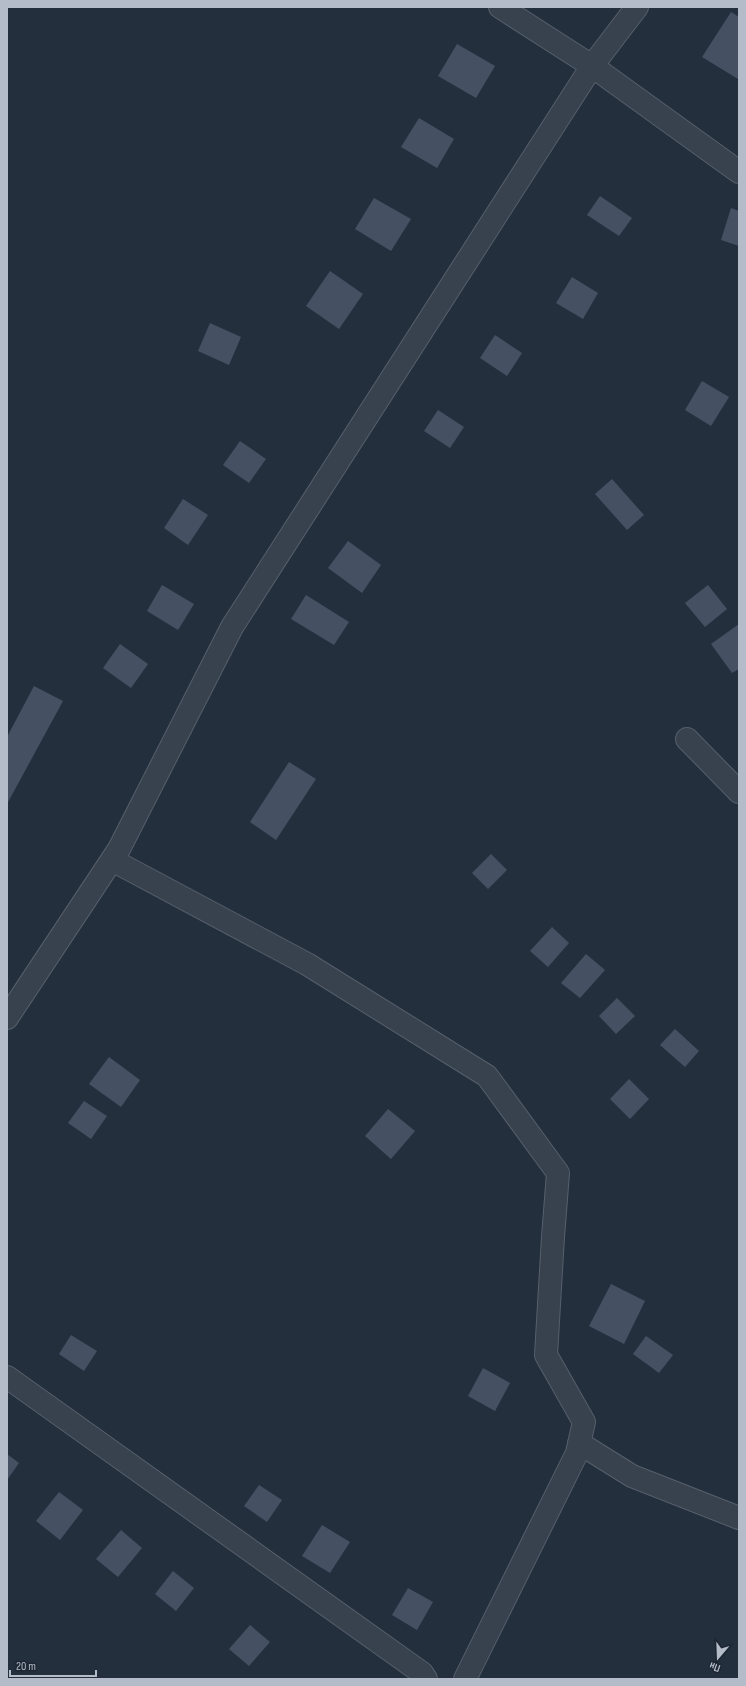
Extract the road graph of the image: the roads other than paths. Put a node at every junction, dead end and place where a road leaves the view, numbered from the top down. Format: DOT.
graph roads {
  1 [pos="500,7"];
  2 [pos="637,7"];
  3 [pos="592,66"];
  4 [pos="739,172"];
  5 [pos="687,739"];
  6 [pos="739,792"];
  7 [pos="112,860"];
  8 [pos="7,1018"];
  9 [pos="7,1377"];
  10 [pos="579,1443"];
  11 [pos="739,1518"];
  12 [pos="426,1679"];
  13 [pos="465,1679"];
  1 -- 3 [label="street"];
  2 -- 3 [label="street"];
  3 -- 4 [label="street"];
  3 -- 7 [label="street"];
  5 -- 6 [label="street"];
  7 -- 8 [label="street"];
  7 -- 10 [label="street"];
  9 -- 12 [label="street"];
  10 -- 11 [label="street"];
  10 -- 13 [label="street"];
}
